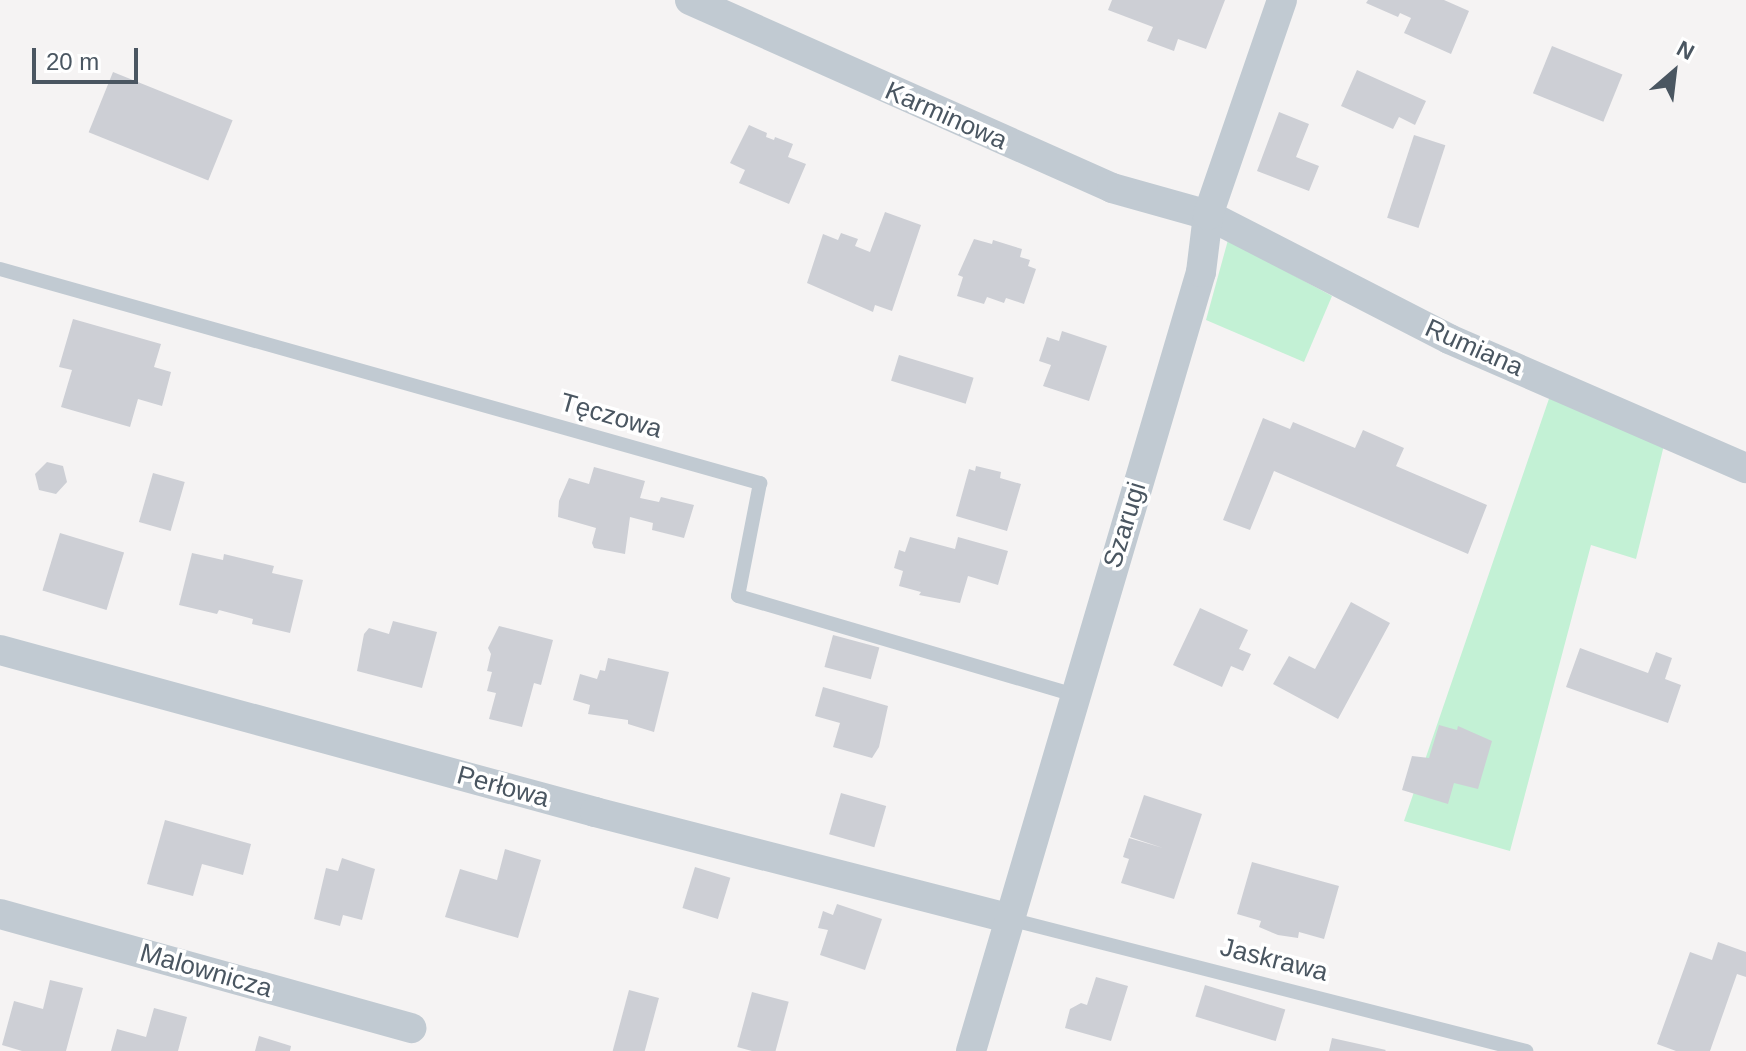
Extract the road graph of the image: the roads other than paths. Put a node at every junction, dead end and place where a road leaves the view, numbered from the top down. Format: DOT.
graph roads {
  1 [pos="690,0"];
  2 [pos="1282,0"];
  3 [pos="1208,215"];
  4 [pos="0,269"];
  5 [pos="1746,468"];
  6 [pos="0,650"];
  7 [pos="1074,695"];
  8 [pos="0,914"];
  9 [pos="1009,918"];
  10 [pos="411,1028"];
  11 [pos="971,1051"];
  12 [pos="1526,1051"];
  1 -- 3 [label="street, Karminowa"];
  2 -- 3 [label="street, Szarugi"];
  3 -- 5 [label="street, Rumiana"];
  3 -- 7 [label="street, Szarugi"];
  4 -- 7 [label="lane, Tęczowa"];
  6 -- 9 [label="street, Perłowa"];
  7 -- 9 [label="street, Szarugi"];
  8 -- 10 [label="street, Malownicza"];
  9 -- 11 [label="street, Szarugi"];
  9 -- 12 [label="lane, Jaskrawa"];
}
